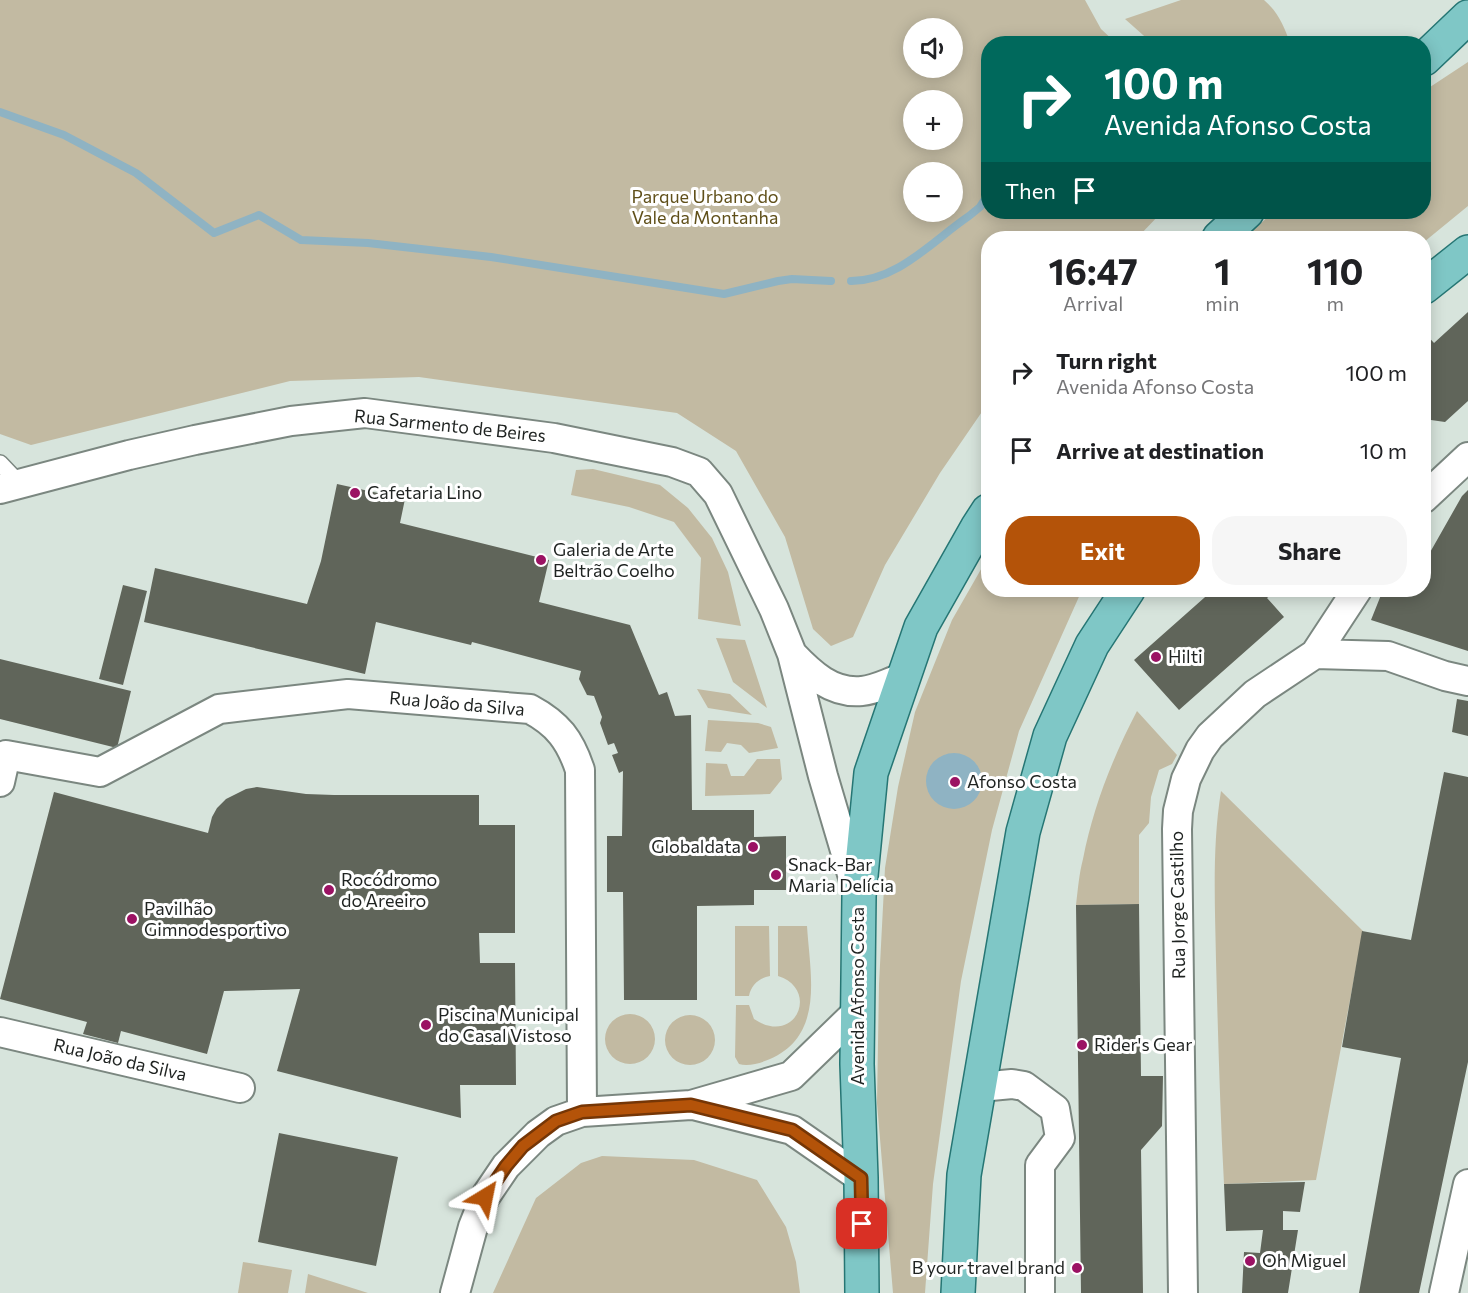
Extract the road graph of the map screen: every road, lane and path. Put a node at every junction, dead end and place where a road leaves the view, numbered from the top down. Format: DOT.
graph roads {
  1 [pos="1468,17"];
  2 [pos="1468,40"];
  3 [pos="1431,54"];
  4 [pos="1431,58"];
  5 [pos="1240,219"];
  6 [pos="1227,231"];
  7 [pos="1468,252"];
  8 [pos="1431,281"];
  9 [pos="1468,457"];
  10 [pos="0,463"];
  11 [pos="10,487"];
  12 [pos="1431,491"];
  13 [pos="981,522"];
  14 [pos="1123,597"];
  15 [pos="1352,597"];
  16 [pos="1335,622"];
  17 [pos="792,654"];
  18 [pos="1315,654"];
  19 [pos="1388,656"];
  20 [pos="903,678"];
  21 [pos="1468,681"];
  22 [pos="0,782"];
  23 [pos="859,896"];
  24 [pos="857,1012"];
  25 [pos="0,1032"];
  26 [pos="980,1087"];
  27 [pos="240,1088"];
  28 [pos="691,1105"];
  29 [pos="582,1112"];
  30 [pos="861,1178"];
  31 [pos="1467,1191"];
  32 [pos="455,1293"];
  33 [pos="862,1293"];
  34 [pos="958,1293"];
  35 [pos="1040,1293"];
  36 [pos="1183,1293"];
  37 [pos="1444,1293"];
  1 -- 3 [label="main road"];
  2 -- 4 [label="main road"];
  5 -- 6 [label="main road"];
  7 -- 8 [label="main road"];
  9 -- 12 [label="street"];
  10 -- 11 [label="lane"];
  11 -- 17 [label="street, Rua Sarmento de Beires"];
  13 -- 20 [label="main road, Avenida Afonso Costa"];
  14 -- 26 [label="main road"];
  15 -- 16 [label="street, Rua Jorge Castilho"];
  16 -- 18 [label="street, Rua Jorge Castilho"];
  16 -- 19 [label="street"];
  17 -- 20 [label="street, Rua Sarmento de Beires"];
  17 -- 23 [label="street, Rua Sarmento de Beires"];
  18 -- 19 [label="street"];
  18 -- 36 [label="street, Rua Jorge Castilho"];
  19 -- 21 [label="street"];
  20 -- 23 [label="main road, Avenida Afonso Costa"];
  22 -- 29 [label="street, Rua João da Silva"];
  23 -- 24 [label="main road, Avenida Afonso Costa"];
  24 -- 28 [label="street"];
  24 -- 30 [label="main road, Avenida Afonso Costa"];
  25 -- 27 [label="street, Rua João da Silva"];
  26 -- 34 [label="main road"];
  26 -- 35 [label="street"];
  28 -- 29 [label="street"];
  28 -- 30 [label="street"];
  29 -- 32 [label="street"];
  30 -- 33 [label="main road, Avenida Afonso Costa"];
  31 -- 37 [label="street"];
}
